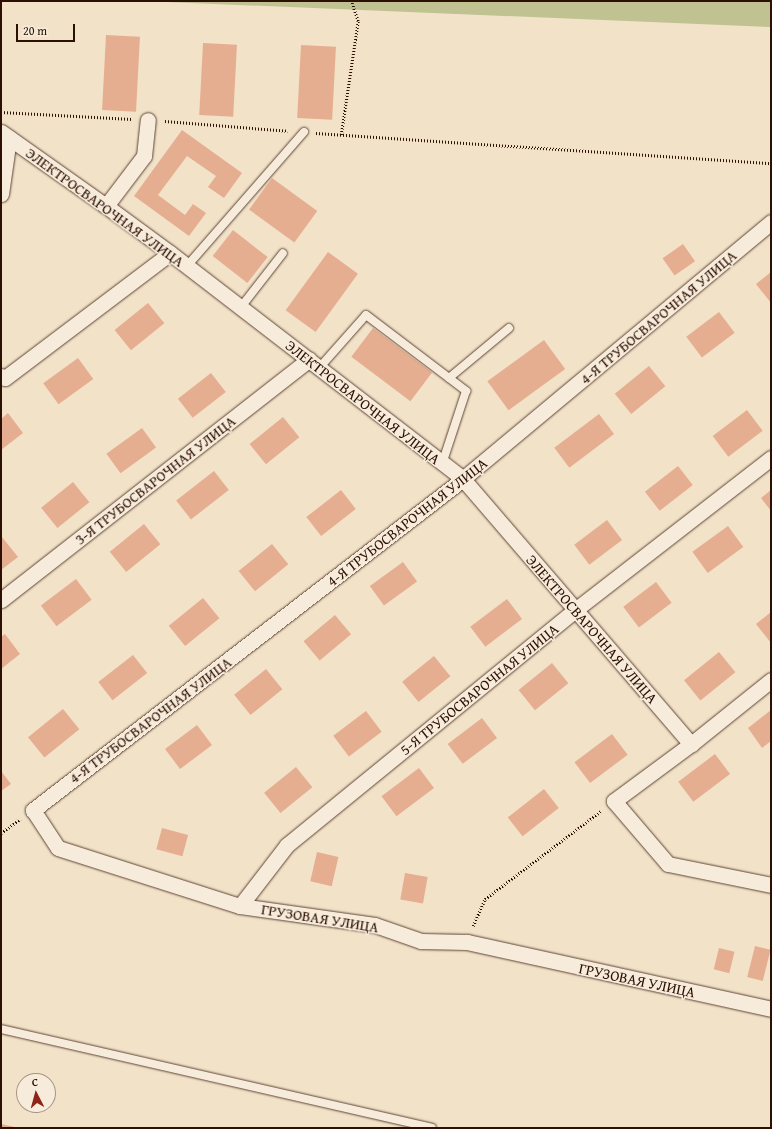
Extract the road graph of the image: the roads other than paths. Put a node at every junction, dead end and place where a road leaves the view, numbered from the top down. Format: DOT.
graph roads {
  1 [pos="148,120"];
  2 [pos="304,132"];
  3 [pos="5,135"];
  4 [pos="1,194"];
  5 [pos="106,206"];
  6 [pos="771,222"];
  7 [pos="170,253"];
  8 [pos="283,253"];
  9 [pos="187,266"];
  10 [pos="241,307"];
  11 [pos="510,328"];
  12 [pos="314,363"];
  13 [pos="1,376"];
  14 [pos="449,378"];
  15 [pos="771,458"];
  16 [pos="442,464"];
  17 [pos="463,480"];
  18 [pos="1,600"];
  19 [pos="575,610"];
  20 [pos="771,680"];
  21 [pos="691,744"];
  22 [pos="33,810"];
  23 [pos="771,885"];
  24 [pos="240,906"];
  25 [pos="771,1009"];
  26 [pos="1,1029"];
  27 [pos="432,1128"];
  1 -- 5 [label="street"];
  2 -- 9 [label="lane"];
  3 -- 4 [label="street"];
  3 -- 5 [label="street, ЭЛЕКТРОСВАРОЧНАЯ УЛИЦА"];
  5 -- 7 [label="street, ЭЛЕКТРОСВАРОЧНАЯ УЛИЦА"];
  6 -- 17 [label="street, 4-Я ТРУБОСВАРОЧНАЯ УЛИЦА"];
  7 -- 9 [label="street, ЭЛЕКТРОСВАРОЧНАЯ УЛИЦА"];
  7 -- 13 [label="street"];
  8 -- 10 [label="lane"];
  9 -- 10 [label="street, ЭЛЕКТРОСВАРОЧНАЯ УЛИЦА"];
  10 -- 12 [label="street, ЭЛЕКТРОСВАРОЧНАЯ УЛИЦА"];
  11 -- 14 [label="lane"];
  12 -- 14 [label="lane"];
  12 -- 16 [label="street, ЭЛЕКТРОСВАРОЧНАЯ УЛИЦА"];
  12 -- 18 [label="street, 3-Я ТРУБОСВАРОЧНАЯ УЛИЦА"];
  14 -- 16 [label="lane"];
  15 -- 19 [label="street, 5-Я ТРУБОСВАРОЧНАЯ УЛИЦА"];
  16 -- 17 [label="street, ЭЛЕКТРОСВАРОЧНАЯ УЛИЦА"];
  17 -- 19 [label="street, ЭЛЕКТРОСВАРОЧНАЯ УЛИЦА"];
  17 -- 22 [label="street, 4-Я ТРУБОСВАРОЧНАЯ УЛИЦА"];
  19 -- 21 [label="street, ЭЛЕКТРОСВАРОЧНАЯ УЛИЦА"];
  19 -- 24 [label="street, 5-Я ТРУБОСВАРОЧНАЯ УЛИЦА"];
  20 -- 21 [label="street"];
  21 -- 23 [label="street"];
  22 -- 24 [label="street, ГРУЗОВАЯ УЛИЦА"];
  24 -- 25 [label="street, ГРУЗОВАЯ УЛИЦА"];
  26 -- 27 [label="lane"];
}
